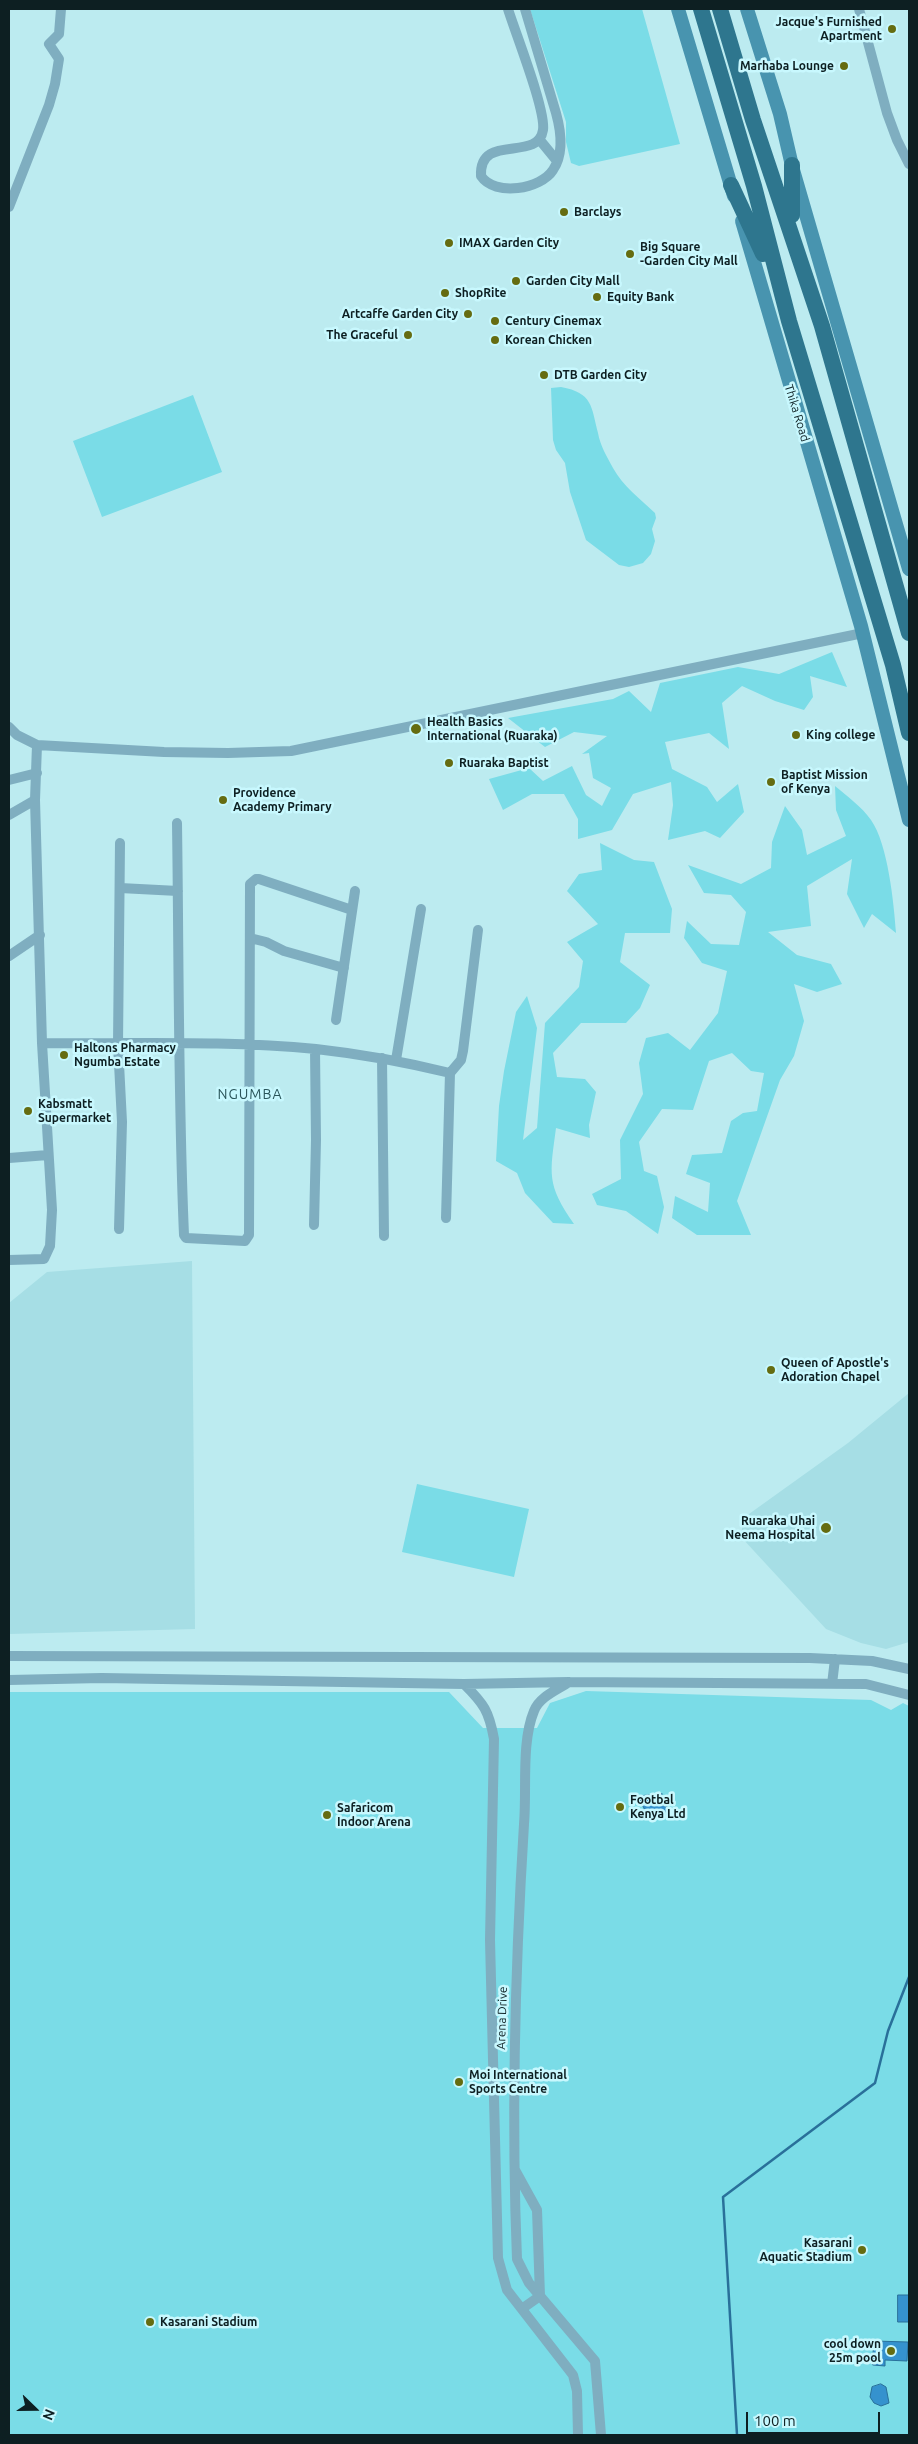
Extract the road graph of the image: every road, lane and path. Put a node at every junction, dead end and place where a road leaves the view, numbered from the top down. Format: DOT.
graph roads {
  1 [pos="61,9"];
  2 [pos="508,9"];
  3 [pos="525,9"];
  4 [pos="678,9"];
  5 [pos="701,9"];
  6 [pos="720,9"];
  7 [pos="747,9"];
  8 [pos="859,9"];
  9 [pos="535,39"];
  10 [pos="520,45"];
  11 [pos="539,139"];
  12 [pos="557,161"];
  13 [pos="909,164"];
  14 [pos="792,165"];
  15 [pos="731,185"];
  16 [pos="9,207"];
  17 [pos="794,243"];
  18 [pos="789,321"];
  19 [pos="909,568"];
  20 [pos="863,632"];
  21 [pos="909,633"];
  22 [pos="9,727"];
  23 [pos="909,733"];
  24 [pos="37,745"];
  25 [pos="36,773"];
  26 [pos="9,780"];
  27 [pos="35,800"];
  28 [pos="9,815"];
  29 [pos="909,820"];
  30 [pos="177,823"];
  31 [pos="120,843"];
  32 [pos="120,888"];
  33 [pos="178,891"];
  34 [pos="355,891"];
  35 [pos="352,910"];
  36 [pos="420,910"];
  37 [pos="478,930"];
  38 [pos="40,935"];
  39 [pos="250,938"];
  40 [pos="9,956"];
  41 [pos="344,968"];
  42 [pos="336,1020"];
  43 [pos="42,1043"];
  44 [pos="118,1044"];
  45 [pos="181,1045"];
  46 [pos="249,1045"];
  47 [pos="315,1049"];
  48 [pos="382,1058"];
  49 [pos="396,1060"];
  50 [pos="450,1073"];
  51 [pos="48,1156"];
  52 [pos="9,1158"];
  53 [pos="446,1218"];
  54 [pos="314,1225"];
  55 [pos="119,1229"];
  56 [pos="384,1236"];
  57 [pos="9,1260"];
  58 [pos="9,1656"];
  59 [pos="835,1659"];
  60 [pos="909,1669"];
  61 [pos="9,1680"];
  62 [pos="569,1682"];
  63 [pos="464,1684"];
  64 [pos="832,1684"];
  65 [pos="909,1695"];
  66 [pos="515,2169"];
  67 [pos="540,2296"];
  68 [pos="523,2308"];
  69 [pos="578,2435"];
  70 [pos="601,2435"];
  1 -- 16 [label="street"];
  2 -- 10 [label="street"];
  3 -- 9 [label="street"];
  4 -- 15 [label="main road, Thika Road"];
  5 -- 18 [label="highway, Thika Road"];
  6 -- 17 [label="highway"];
  7 -- 14 [label="main road"];
  8 -- 13 [label="street"];
  9 -- 10 [label="street"];
  9 -- 12 [label="street"];
  10 -- 11 [label="street"];
  11 -- 12 [label="street"];
  11 -- 12 [label="street"];
  14 -- 17 [label="highway"];
  14 -- 19 [label="main road"];
  15 -- 18 [label="highway"];
  15 -- 20 [label="main road, Thika Road"];
  17 -- 21 [label="highway"];
  18 -- 23 [label="highway, Thika Road"];
  20 -- 24 [label="street"];
  20 -- 29 [label="main road, Thika Road"];
  22 -- 24 [label="street"];
  24 -- 25 [label="street"];
  25 -- 26 [label="street"];
  25 -- 27 [label="street"];
  27 -- 28 [label="street"];
  27 -- 38 [label="street"];
  30 -- 33 [label="street"];
  31 -- 32 [label="street"];
  32 -- 33 [label="street"];
  32 -- 44 [label="street"];
  33 -- 45 [label="street"];
  34 -- 35 [label="street"];
  35 -- 39 [label="street"];
  35 -- 41 [label="street"];
  36 -- 49 [label="street"];
  37 -- 50 [label="street"];
  38 -- 40 [label="street"];
  38 -- 43 [label="street"];
  39 -- 41 [label="street"];
  39 -- 46 [label="street"];
  41 -- 42 [label="street"];
  43 -- 44 [label="street"];
  43 -- 51 [label="street"];
  44 -- 45 [label="street"];
  44 -- 55 [label="street"];
  45 -- 46 [label="street"];
  45 -- 46 [label="street"];
  46 -- 47 [label="street"];
  47 -- 48 [label="street"];
  47 -- 54 [label="street"];
  48 -- 49 [label="street"];
  48 -- 56 [label="street"];
  49 -- 50 [label="street"];
  50 -- 53 [label="street"];
  51 -- 52 [label="street"];
  51 -- 57 [label="street"];
  58 -- 59 [label="street"];
  59 -- 60 [label="street"];
  59 -- 64 [label="street"];
  61 -- 63 [label="street"];
  62 -- 63 [label="street"];
  62 -- 64 [label="street"];
  62 -- 66 [label="street, Arena Drive"];
  63 -- 68 [label="street, Arena Drive"];
  64 -- 65 [label="street"];
  66 -- 67 [label="street"];
  66 -- 67 [label="street, Arena Drive"];
  67 -- 68 [label="street"];
  67 -- 70 [label="street, Arena Drive"];
  68 -- 69 [label="street, Arena Drive"];
}
